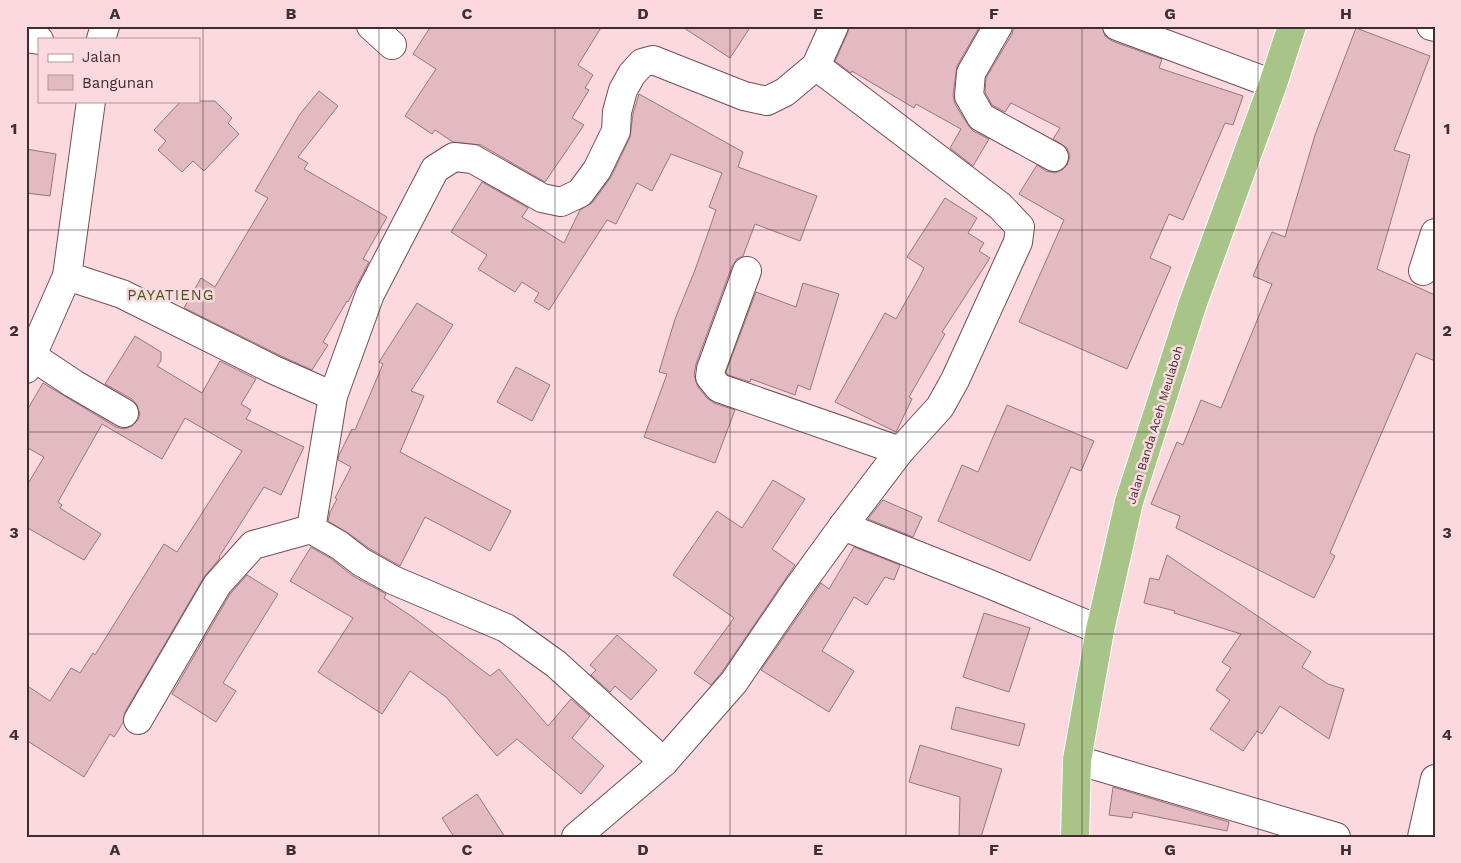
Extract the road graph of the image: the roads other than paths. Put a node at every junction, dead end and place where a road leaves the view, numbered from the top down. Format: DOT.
graph roads {
  1 [pos="105,26"];
  2 [pos="371,26"];
  3 [pos="834,26"];
  4 [pos="998,26"];
  5 [pos="1117,26"];
  6 [pos="1292,26"];
  7 [pos="1431,26"];
  8 [pos="1435,27"];
  9 [pos="101,38"];
  10 [pos="392,45"];
  11 [pos="816,66"];
  12 [pos="1273,84"];
  13 [pos="91,102"];
  14 [pos="1054,157"];
  15 [pos="1435,233"];
  16 [pos="747,271"];
  17 [pos="1422,271"];
  18 [pos="67,276"];
  19 [pos="29,363"];
  20 [pos="332,396"];
  21 [pos="124,413"];
  22 [pos="900,451"];
  23 [pos="843,526"];
  24 [pos="311,529"];
  25 [pos="1100,630"];
  26 [pos="138,720"];
  27 [pos="1077,760"];
  28 [pos="664,762"];
  29 [pos="1435,779"];
  30 [pos="576,837"];
  31 [pos="1075,837"];
  32 [pos="1336,837"];
  33 [pos="1422,837"];
  1 -- 9 [label="street"];
  2 -- 10 [label="street"];
  3 -- 11 [label="street"];
  4 -- 14 [label="street"];
  5 -- 12 [label="street"];
  6 -- 12 [label="highway, Jalan Banda Aceh Meulaboh"];
  7 -- 8 [label="street"];
  11 -- 20 [label="street"];
  11 -- 22 [label="street"];
  12 -- 25 [label="highway, Jalan Banda Aceh Meulaboh"];
  13 -- 18 [label="street"];
  15 -- 17 [label="street"];
  16 -- 22 [label="street"];
  18 -- 19 [label="street"];
  18 -- 20 [label="street"];
  19 -- 21 [label="street"];
  20 -- 24 [label="street"];
  22 -- 23 [label="street"];
  23 -- 25 [label="street"];
  23 -- 28 [label="street"];
  24 -- 26 [label="street"];
  24 -- 28 [label="street"];
  25 -- 27 [label="highway, Jalan Banda Aceh Meulaboh"];
  27 -- 31 [label="highway, Jalan Banda Aceh Meulaboh"];
  27 -- 32 [label="street"];
  28 -- 30 [label="street"];
  29 -- 33 [label="street"];
}
